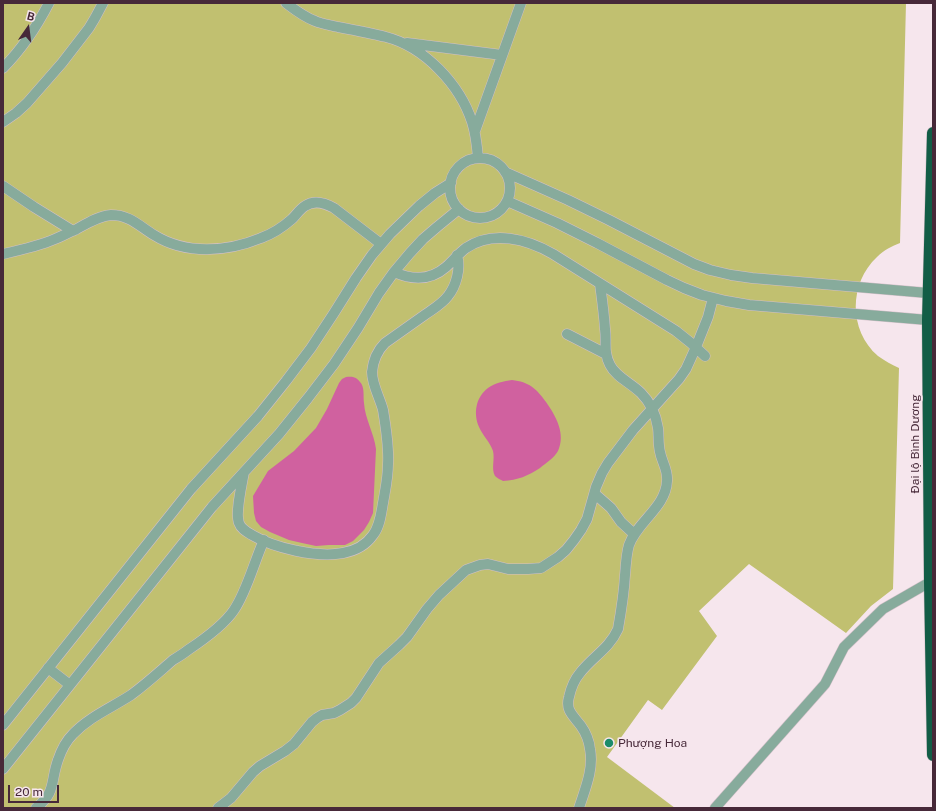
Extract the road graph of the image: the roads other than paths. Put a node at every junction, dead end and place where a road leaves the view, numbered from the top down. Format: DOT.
graph roads {
  1 [pos="49,3"];
  2 [pos="103,3"];
  3 [pos="286,3"];
  4 [pos="521,3"];
  5 [pos="400,42"];
  6 [pos="502,55"];
  7 [pos="3,68"];
  8 [pos="3,122"];
  9 [pos="474,131"];
  10 [pos="933,133"];
  11 [pos="478,158"];
  12 [pos="505,172"];
  13 [pos="450,183"];
  14 [pos="3,186"];
  15 [pos="507,201"];
  16 [pos="459,209"];
  17 [pos="73,231"];
  18 [pos="381,244"];
  19 [pos="3,254"];
  20 [pos="457,255"];
  21 [pos="394,272"];
  22 [pos="600,284"];
  23 [pos="928,293"];
  24 [pos="713,298"];
  25 [pos="928,320"];
  26 [pos="567,334"];
  27 [pos="696,347"];
  28 [pos="606,354"];
  29 [pos="705,356"];
  30 [pos="652,409"];
  31 [pos="244,472"];
  32 [pos="595,494"];
  33 [pos="634,534"];
  34 [pos="264,540"];
  35 [pos="930,582"];
  36 [pos="48,668"];
  37 [pos="70,685"];
  38 [pos="3,725"];
  39 [pos="933,755"];
  40 [pos="3,769"];
  41 [pos="36,808"];
  42 [pos="218,808"];
  43 [pos="578,808"];
  44 [pos="715,808"];
  1 -- 7 [label="street"];
  2 -- 8 [label="street"];
  3 -- 5 [label="street"];
  4 -- 6 [label="street"];
  5 -- 6 [label="street"];
  5 -- 9 [label="street"];
  6 -- 9 [label="street"];
  9 -- 11 [label="street"];
  10 -- 23 [label="highway, Đại lộ Bình Dương"];
  11 -- 12 [label="street"];
  11 -- 13 [label="street"];
  12 -- 15 [label="street"];
  12 -- 23 [label="street"];
  13 -- 16 [label="street"];
  13 -- 18 [label="street"];
  14 -- 17 [label="street"];
  15 -- 16 [label="street"];
  15 -- 24 [label="street"];
  16 -- 21 [label="street"];
  17 -- 18 [label="street"];
  17 -- 19 [label="street"];
  18 -- 36 [label="street"];
  20 -- 21 [label="street"];
  20 -- 22 [label="street"];
  20 -- 34 [label="street"];
  21 -- 31 [label="street"];
  22 -- 27 [label="street"];
  22 -- 28 [label="street"];
  23 -- 25 [label="highway, Đại lộ Bình Dương"];
  24 -- 25 [label="street"];
  24 -- 27 [label="street"];
  25 -- 35 [label="highway, Đại lộ Bình Dương"];
  26 -- 28 [label="street"];
  27 -- 29 [label="street"];
  27 -- 30 [label="street"];
  28 -- 30 [label="street"];
  30 -- 32 [label="street"];
  30 -- 33 [label="street"];
  31 -- 34 [label="street"];
  31 -- 37 [label="street"];
  32 -- 33 [label="street"];
  32 -- 42 [label="street"];
  33 -- 43 [label="street"];
  34 -- 41 [label="street"];
  35 -- 39 [label="highway, Đại lộ Bình Dương"];
  35 -- 44 [label="street"];
  36 -- 37 [label="street"];
  36 -- 38 [label="street"];
  37 -- 40 [label="street"];
}
